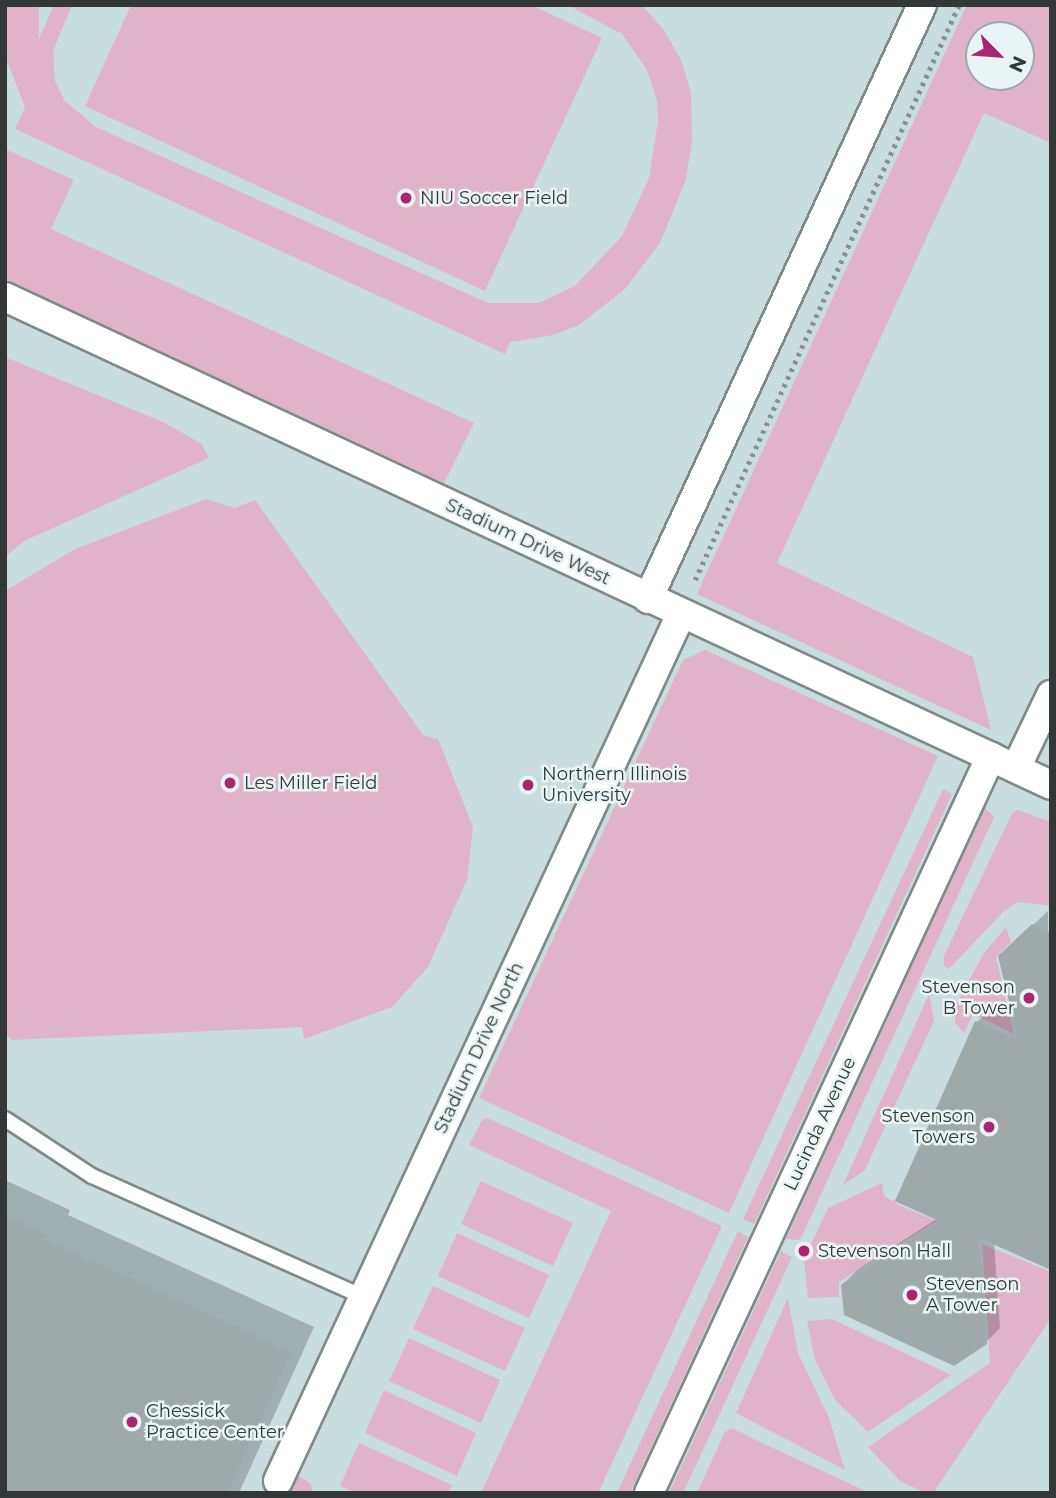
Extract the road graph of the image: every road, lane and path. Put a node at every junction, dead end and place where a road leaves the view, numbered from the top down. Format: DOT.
graph roads {
  1 [pos="922,5"];
  2 [pos="959,5"];
  3 [pos="5,297"];
  4 [pos="695,580"];
  5 [pos="648,599"];
  6 [pos="681,614"];
  7 [pos="1051,695"];
  8 [pos="991,756"];
  9 [pos="1017,766"];
  10 [pos="1051,785"];
  11 [pos="5,1119"];
  12 [pos="364,1297"];
  13 [pos="278,1481"];
  14 [pos="649,1493"];
  1 -- 5 [label="street"];
  2 -- 4 [label="path"];
  3 -- 5 [label="street, Stadium Drive West"];
  5 -- 6 [label="street, Stadium Drive West"];
  6 -- 8 [label="street, Stadium Drive West"];
  6 -- 12 [label="street, Stadium Drive North"];
  7 -- 9 [label="street"];
  8 -- 9 [label="street, Stadium Drive West"];
  8 -- 14 [label="street, Lucinda Avenue"];
  9 -- 10 [label="street, Stadium Drive West"];
  11 -- 12 [label="lane"];
  12 -- 13 [label="street, Stadium Drive North"];
}
